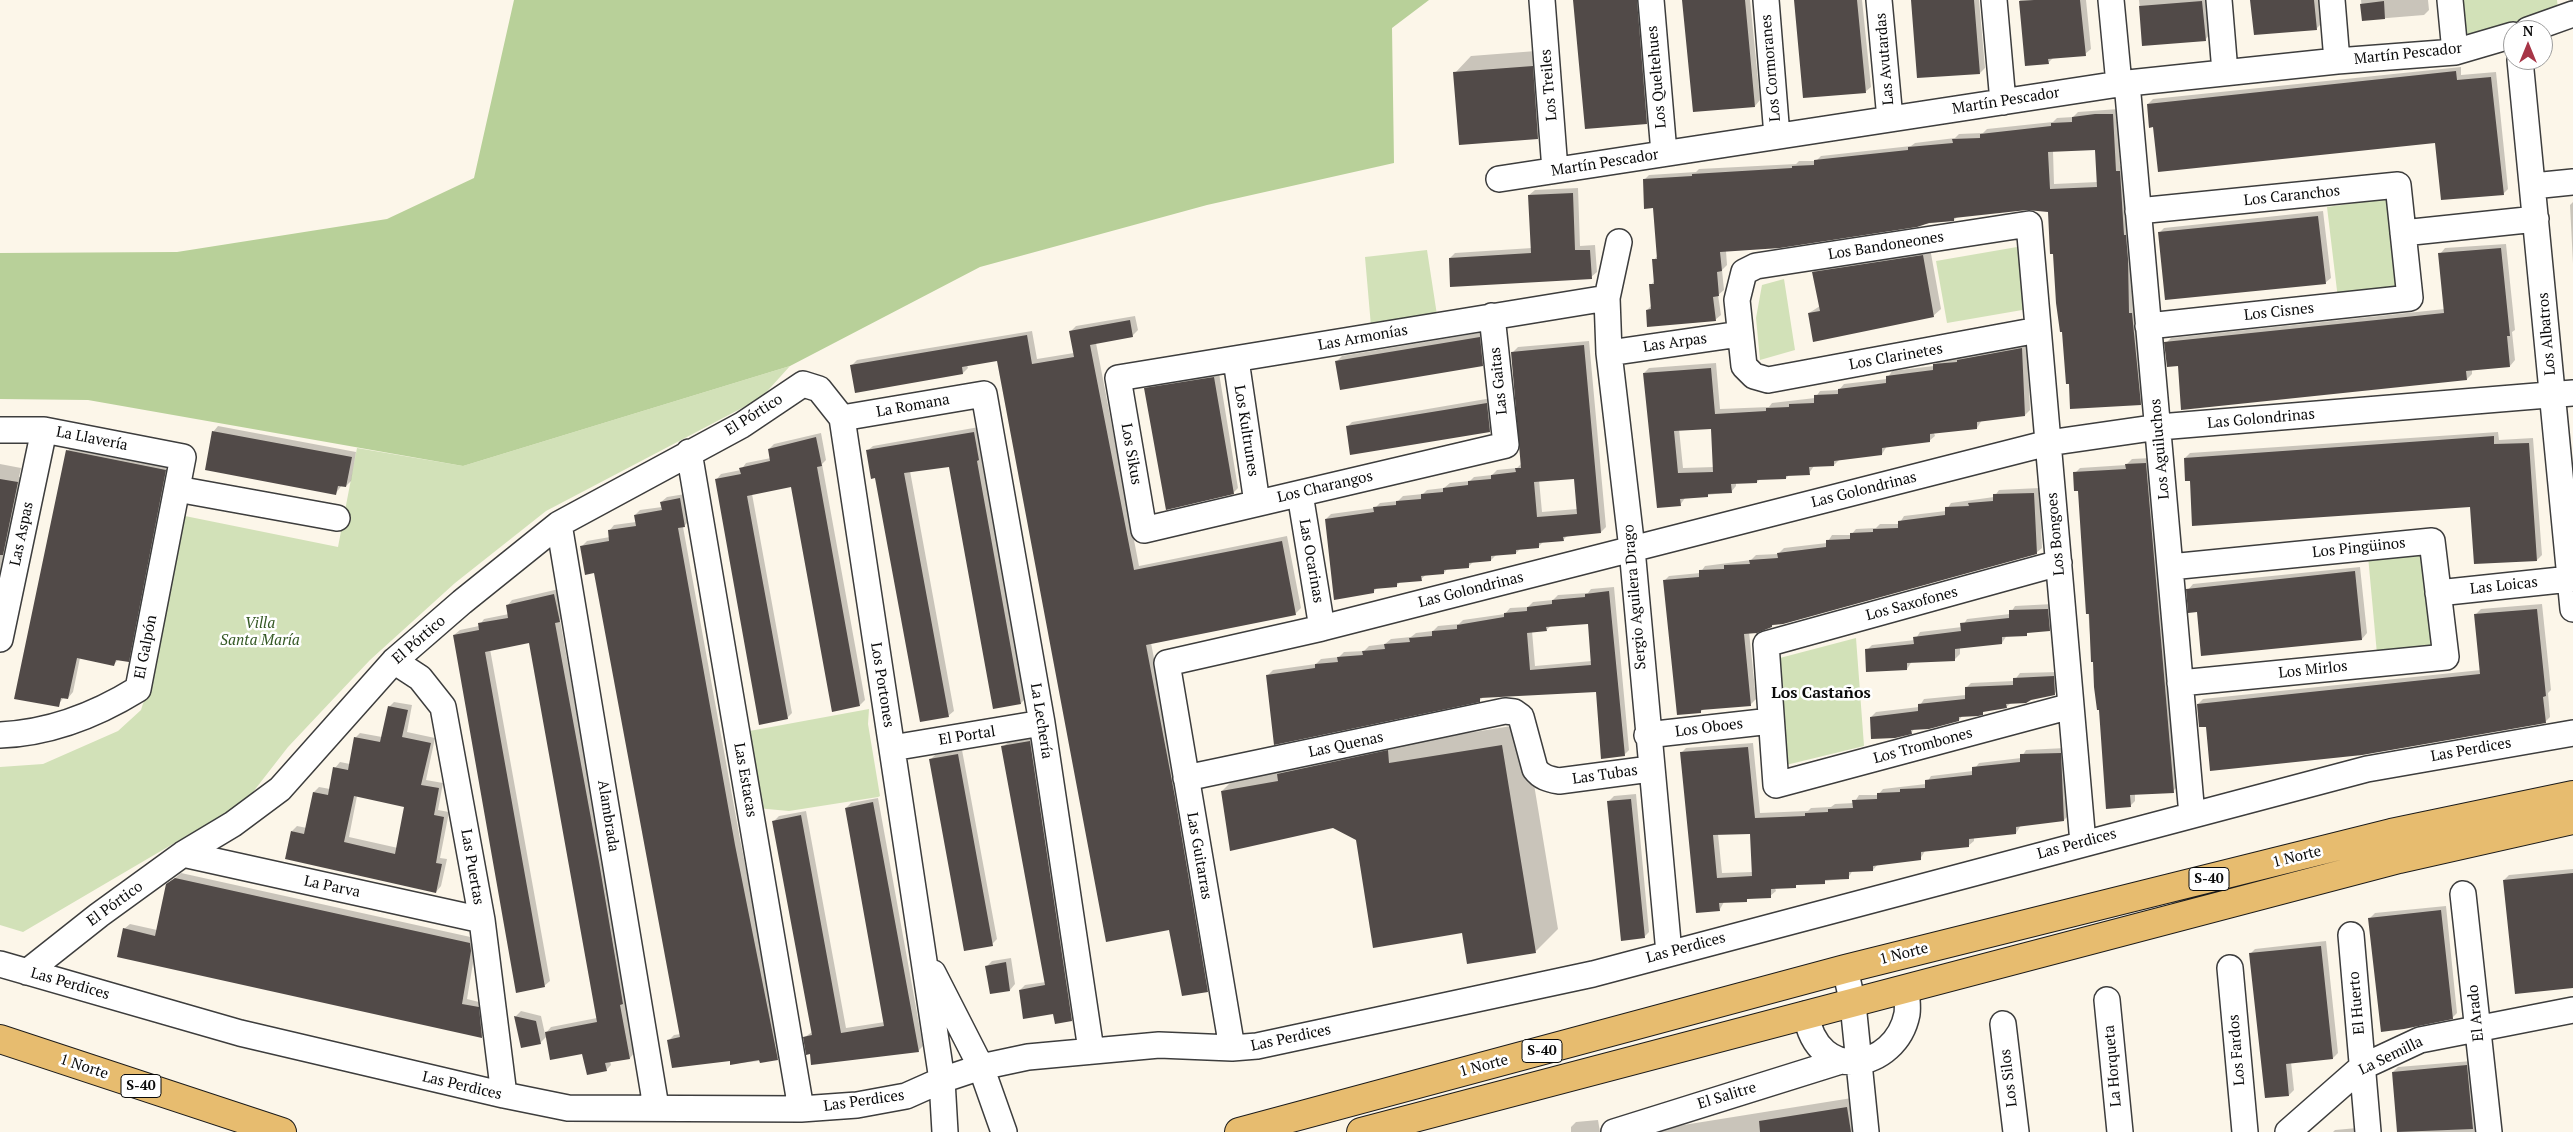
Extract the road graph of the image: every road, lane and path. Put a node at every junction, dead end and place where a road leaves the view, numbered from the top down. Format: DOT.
graph roads {
  1 [pos="1542,0"];
  2 [pos="1651,0"];
  3 [pos="1766,0"];
  4 [pos="1879,0"];
  5 [pos="1994,0"];
  6 [pos="2111,0"];
  7 [pos="2219,0"];
  8 [pos="2332,0"];
  9 [pos="2450,0"];
  10 [pos="2568,10"];
  11 [pos="2548,20"];
  12 [pos="2503,38"];
  13 [pos="2455,52"];
  14 [pos="2337,61"];
  15 [pos="2521,70"];
  16 [pos="2225,72"];
  17 [pos="2123,83"];
  18 [pos="2003,102"];
  19 [pos="1890,119"];
  20 [pos="1777,136"];
  21 [pos="1664,153"];
  22 [pos="1555,170"];
  23 [pos="1499,179"];
  24 [pos="2573,182"];
  25 [pos="2533,186"];
  26 [pos="2138,211"];
  27 [pos="2536,220"];
  28 [pos="2030,224"];
  29 [pos="2403,233"];
  30 [pos="1619,242"];
  31 [pos="1607,298"];
  32 [pos="2410,298"];
  33 [pos="1492,316"];
  34 [pos="2148,326"];
  35 [pos="2038,330"];
  36 [pos="1740,334"];
  37 [pos="1609,353"];
  38 [pos="1236,360"];
  39 [pos="1118,378"];
  40 [pos="984,394"];
  41 [pos="2563,394"];
  42 [pos="842,418"];
  43 [pos="2159,427"];
  44 [pos="0,430"];
  45 [pos="44,430"];
  46 [pos="2048,443"];
  47 [pos="1506,445"];
  48 [pos="688,452"];
  49 [pos="183,457"];
  50 [pos="177,489"];
  51 [pos="1300,494"];
  52 [pos="1257,503"];
  53 [pos="337,518"];
  54 [pos="559,524"];
  55 [pos="1144,530"];
  56 [pos="1632,549"];
  57 [pos="2059,564"];
  58 [pos="2170,567"];
  59 [pos="2571,570"];
  60 [pos="2438,593"];
  61 [pos="2573,609"];
  62 [pos="1322,628"];
  63 [pos="0,639"];
  64 [pos="2446,657"];
  65 [pos="394,661"];
  66 [pos="1167,663"];
  67 [pos="2180,683"];
  68 [pos="2071,706"];
  69 [pos="1771,721"];
  70 [pos="1042,724"];
  71 [pos="2573,733"];
  72 [pos="0,735"];
  73 [pos="1647,735"];
  74 [pos="892,748"];
  75 [pos="1650,769"];
  76 [pos="1186,778"];
  77 [pos="1559,781"];
  78 [pos="2573,795"];
  79 [pos="2192,815"];
  80 [pos="2573,820"];
  81 [pos="2083,843"];
  82 [pos="183,854"];
  83 [pos="2463,894"];
  84 [pos="482,920"];
  85 [pos="2351,935"];
  86 [pos="923,953"];
  87 [pos="1669,953"];
  88 [pos="0,964"];
  89 [pos="2230,968"];
  90 [pos="1845,969"];
  91 [pos="27,972"];
  92 [pos="1906,990"];
  93 [pos="2107,1000"];
  94 [pos="1853,1004"];
  95 [pos="2573,1010"];
  96 [pos="1806,1014"];
  97 [pos="2003,1024"];
  98 [pos="2478,1030"];
  99 [pos="0,1040"];
  100 [pos="1232,1048"];
  101 [pos="1092,1050"];
  102 [pos="1850,1061"];
  103 [pos="2362,1067"];
  104 [pos="981,1068"];
  105 [pos="942,1080"];
  106 [pos="504,1095"];
  107 [pos="656,1107"];
  108 [pos="801,1109"];
  109 [pos="1614,1131"];
  110 [pos="282,1132"];
  111 [pos="945,1132"];
  112 [pos="1004,1132"];
  113 [pos="1239,1132"];
  114 [pos="1361,1132"];
  115 [pos="1866,1132"];
  116 [pos="2016,1132"];
  117 [pos="2120,1132"];
  118 [pos="2245,1132"];
  119 [pos="2288,1132"];
  120 [pos="2368,1132"];
  121 [pos="2489,1132"];
  1 -- 22 [label="street, Los Treiles"];
  2 -- 21 [label="street, Los Queltehues"];
  3 -- 20 [label="street, Los Cormoranes"];
  4 -- 19 [label="street, Las Avutardas"];
  5 -- 18 [label="street"];
  6 -- 17 [label="street, Los Aguiluchos"];
  7 -- 16 [label="street"];
  8 -- 14 [label="street"];
  9 -- 13 [label="street"];
  10 -- 11 [label="street"];
  12 -- 13 [label="street, Martín Pescador"];
  13 -- 14 [label="street, Martín Pescador"];
  14 -- 16 [label="street, Martín Pescador"];
  15 -- 25 [label="street, Los Albatros"];
  16 -- 17 [label="street, Martín Pescador"];
  17 -- 18 [label="street, Martín Pescador"];
  17 -- 26 [label="street, Los Aguiluchos"];
  18 -- 19 [label="street, Martín Pescador"];
  19 -- 20 [label="street, Martín Pescador"];
  20 -- 21 [label="street, Martín Pescador"];
  21 -- 22 [label="street, Martín Pescador"];
  22 -- 23 [label="street, Martín Pescador"];
  24 -- 25 [label="street"];
  25 -- 27 [label="street, Los Albatros"];
  26 -- 29 [label="street, Los Caranchos"];
  26 -- 34 [label="street, Los Aguiluchos"];
  27 -- 29 [label="street"];
  27 -- 41 [label="street, Los Albatros"];
  28 -- 35 [label="street, Los Bongoes"];
  28 -- 36 [label="street, Los Bandoneones"];
  29 -- 32 [label="street, Los Caranchos"];
  30 -- 31 [label="street, Sergio Aguilera Drago"];
  31 -- 33 [label="street, Las Armonías"];
  31 -- 37 [label="street, Sergio Aguilera Drago"];
  32 -- 34 [label="street, Los Cisnes"];
  33 -- 38 [label="street, Las Armonías"];
  33 -- 47 [label="street, Las Gaitas"];
  34 -- 43 [label="street, Los Aguiluchos"];
  35 -- 36 [label="street, Los Clarinetes"];
  35 -- 46 [label="street, Los Bongoes"];
  36 -- 37 [label="street, Las Arpas"];
  37 -- 56 [label="street, Sergio Aguilera Drago"];
  38 -- 39 [label="street, Las Armonías"];
  38 -- 52 [label="street, Los Kultrunes"];
  39 -- 55 [label="street, Los Sikus"];
  40 -- 42 [label="street, La Romana"];
  40 -- 70 [label="street, La Lechería"];
  41 -- 43 [label="street, Las Golondrinas"];
  41 -- 59 [label="street, Los Albatros"];
  42 -- 48 [label="street, El Pórtico"];
  42 -- 74 [label="street, Los Portones"];
  43 -- 46 [label="street, Las Golondrinas"];
  43 -- 58 [label="street, Los Aguiluchos"];
  44 -- 45 [label="street, La Llavería"];
  45 -- 49 [label="street, La Llavería"];
  45 -- 63 [label="street, Las Aspas"];
  46 -- 56 [label="street, Las Golondrinas"];
  46 -- 57 [label="street, Los Bongoes"];
  47 -- 51 [label="street, Los Charangos"];
  48 -- 54 [label="street, El Pórtico"];
  48 -- 108 [label="street, Las Estacas"];
  49 -- 50 [label="street, El Galpón"];
  50 -- 53 [label="street"];
  50 -- 72 [label="street, El Galpón"];
  51 -- 52 [label="street, Los Charangos"];
  51 -- 62 [label="street, Las Ocarinas"];
  52 -- 55 [label="street, Los Charangos"];
  54 -- 65 [label="street, El Pórtico"];
  54 -- 107 [label="street, Alambrada"];
  56 -- 62 [label="street, Las Golondrinas"];
  56 -- 73 [label="street, Sergio Aguilera Drago"];
  57 -- 68 [label="street, Los Bongoes"];
  57 -- 69 [label="street, Los Saxofones"];
  58 -- 60 [label="street, Los Pingüinos"];
  58 -- 67 [label="street, Los Aguiluchos"];
  59 -- 60 [label="street, Las Loicas"];
  59 -- 61 [label="street, Los Albatros"];
  60 -- 64 [label="street, Los Pingüinos"];
  62 -- 66 [label="street, Las Golondrinas"];
  64 -- 67 [label="street, Los Mirlos"];
  65 -- 82 [label="street, El Pórtico"];
  65 -- 84 [label="street, Las Puertas"];
  66 -- 76 [label="street, Las Guitarras"];
  67 -- 79 [label="street, Los Aguiluchos"];
  68 -- 69 [label="street, Los Trombones"];
  68 -- 81 [label="street, Los Bongoes"];
  69 -- 73 [label="street, Los Oboes"];
  70 -- 74 [label="street, El Portal"];
  70 -- 101 [label="street, La Lechería"];
  71 -- 79 [label="street, Las Perdices"];
  73 -- 75 [label="street, Sergio Aguilera Drago"];
  74 -- 86 [label="street, Los Portones"];
  75 -- 77 [label="street, Las Tubas"];
  75 -- 87 [label="street, Sergio Aguilera Drago"];
  76 -- 77 [label="street, Las Quenas"];
  76 -- 100 [label="street, Las Guitarras"];
  78 -- 90 [label="main road, 1 Norte / S-40"];
  79 -- 81 [label="street, Las Perdices"];
  80 -- 92 [label="main road, 1 Norte / S-40"];
  81 -- 87 [label="street, Las Perdices"];
  82 -- 84 [label="street, La Parva"];
  82 -- 91 [label="street, El Pórtico"];
  83 -- 98 [label="street, El Arado"];
  84 -- 106 [label="street, Las Puertas"];
  85 -- 103 [label="street, El Huerto"];
  86 -- 104 [label="street, Los Portones"];
  86 -- 105 [label="street, Los Portones"];
  87 -- 100 [label="street, Las Perdices"];
  88 -- 91 [label="street, Las Perdices"];
  89 -- 118 [label="street, Los Fardos"];
  90 -- 94 [label="street"];
  90 -- 113 [label="main road, 1 Norte / S-40"];
  91 -- 106 [label="street, Las Perdices"];
  92 -- 94 [label="main road, 1 Norte / S-40"];
  92 -- 102 [label="street, El Salitre"];
  93 -- 117 [label="street, La Horqueta"];
  94 -- 96 [label="main road, 1 Norte / S-40"];
  94 -- 102 [label="street"];
  95 -- 98 [label="street, La Semilla"];
  96 -- 102 [label="street"];
  96 -- 114 [label="main road, 1 Norte / S-40"];
  97 -- 116 [label="street, Los Silos"];
  98 -- 103 [label="street, La Semilla"];
  98 -- 121 [label="street, El Arado"];
  99 -- 110 [label="main road, 1 Norte / S-40"];
  100 -- 101 [label="street, Las Perdices"];
  101 -- 104 [label="street, Las Perdices"];
  102 -- 109 [label="street, El Salitre"];
  102 -- 115 [label="street"];
  103 -- 119 [label="street, La Semilla"];
  103 -- 120 [label="street, El Huerto"];
  104 -- 105 [label="street, Las Perdices"];
  104 -- 112 [label="street, Los Portones"];
  105 -- 108 [label="street, Las Perdices"];
  105 -- 111 [label="street, Los Portones"];
  106 -- 107 [label="street, Las Perdices"];
  107 -- 108 [label="street, Las Perdices"];
}
